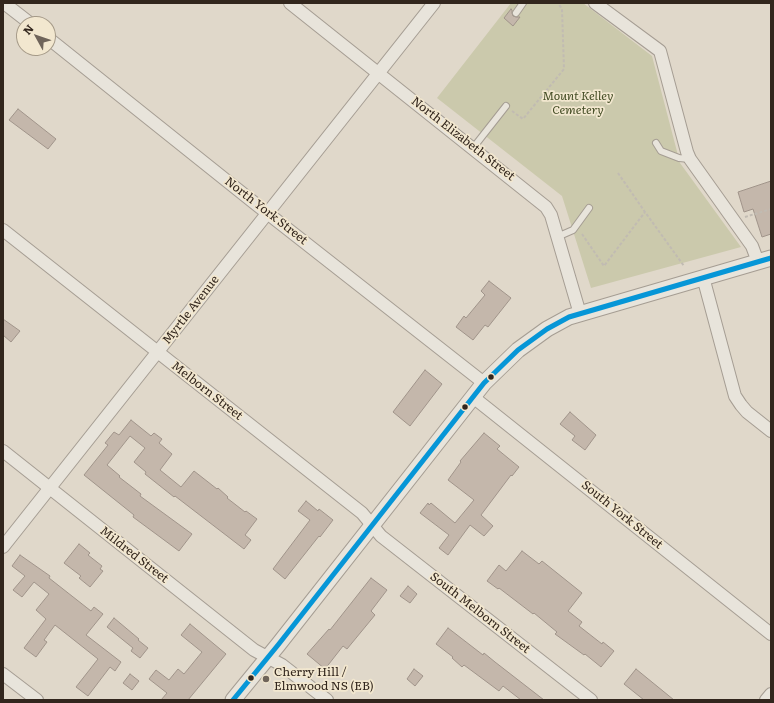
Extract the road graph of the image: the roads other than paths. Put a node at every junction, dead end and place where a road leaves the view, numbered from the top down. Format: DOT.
graph roads {
  1 [pos="4,3"];
  2 [pos="290,3"];
  3 [pos="434,3"];
  4 [pos="523,3"];
  5 [pos="595,3"];
  6 [pos="516,13"];
  7 [pos="21,16"];
  8 [pos="56,44"];
  9 [pos="379,73"];
  10 [pos="506,106"];
  11 [pos="656,143"];
  12 [pos="473,148"];
  13 [pos="690,159"];
  14 [pos="589,208"];
  15 [pos="268,213"];
  16 [pos="3,230"];
  17 [pos="557,237"];
  18 [pos="764,260"];
  19 [pos="703,277"];
  20 [pos="580,314"];
  21 [pos="157,352"];
  22 [pos="484,383"];
  23 [pos="473,397"];
  24 [pos="771,431"];
  25 [pos="3,451"];
  26 [pos="49,488"];
  27 [pos="371,526"];
  28 [pos="3,547"];
  29 [pos="771,634"];
  30 [pos="267,657"];
  31 [pos="3,674"];
  32 [pos="771,694"];
  33 [pos="37,700"];
  34 [pos="233,700"];
  35 [pos="327,700"];
  36 [pos="590,700"];
  37 [pos="766,700"];
  1 -- 7 [label="street"];
  2 -- 9 [label="street, North Elizabeth Street"];
  3 -- 9 [label="street, Myrtle Avenue"];
  4 -- 6 [label="lane"];
  5 -- 13 [label="street"];
  8 -- 15 [label="street, North York Street"];
  9 -- 12 [label="street, North Elizabeth Street"];
  9 -- 15 [label="street, Myrtle Avenue"];
  10 -- 12 [label="lane"];
  11 -- 13 [label="lane"];
  12 -- 17 [label="street, North Elizabeth Street"];
  13 -- 18 [label="street"];
  14 -- 17 [label="lane"];
  15 -- 21 [label="street, Myrtle Avenue"];
  15 -- 22 [label="street, North York Street"];
  16 -- 21 [label="street, Melborn Street"];
  17 -- 20 [label="street, North Elizabeth Street"];
  18 -- 19 [label="street"];
  19 -- 20 [label="street"];
  19 -- 24 [label="street"];
  20 -- 22 [label="street"];
  21 -- 26 [label="street, Myrtle Avenue"];
  21 -- 27 [label="street, Melborn Street"];
  22 -- 23 [label="street"];
  23 -- 27 [label="street"];
  23 -- 29 [label="street, South York Street"];
  25 -- 26 [label="street, Mildred Street"];
  26 -- 28 [label="street, Myrtle Avenue"];
  26 -- 30 [label="street, Mildred Street"];
  27 -- 30 [label="street"];
  27 -- 36 [label="street, South Melborn Street"];
  30 -- 34 [label="street"];
  30 -- 35 [label="street, Mildred Street"];
  31 -- 33 [label="street"];
  32 -- 37 [label="street"];
}
